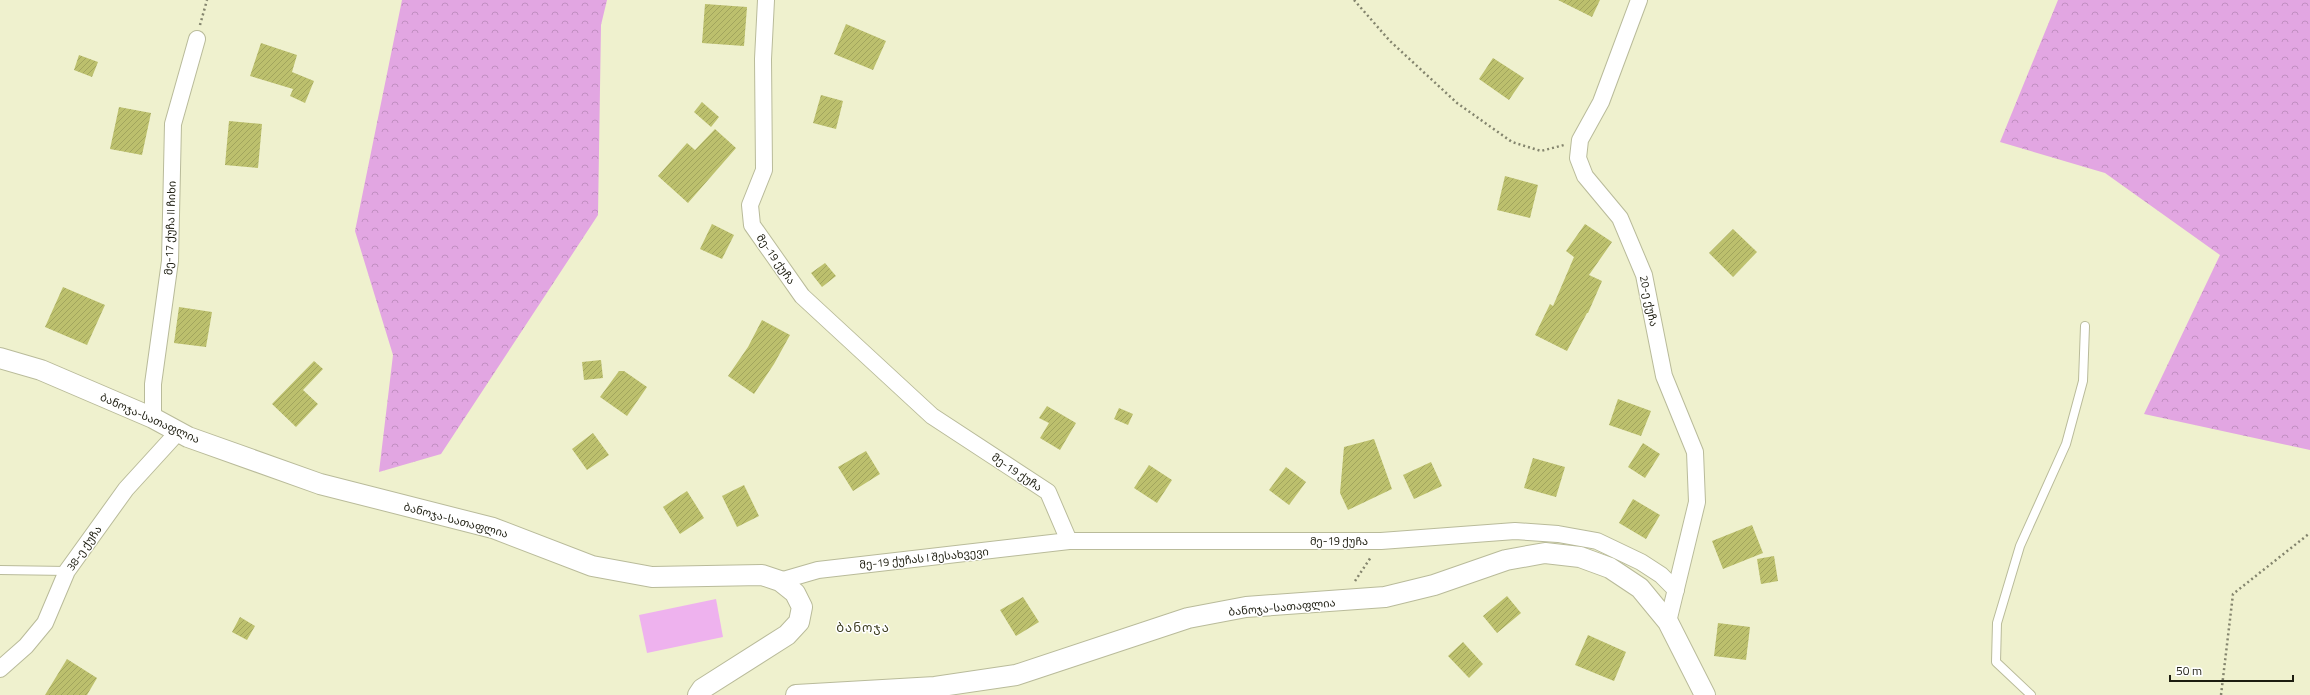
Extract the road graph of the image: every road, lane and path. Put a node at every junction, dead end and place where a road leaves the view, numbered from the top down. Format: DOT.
graph roads {
  1 [pos="207,0"];
  2 [pos="766,0"];
  3 [pos="1354,0"];
  4 [pos="1639,0"];
  5 [pos="197,39"];
  6 [pos="1580,140"];
  7 [pos="2085,326"];
  8 [pos="0,358"];
  9 [pos="153,418"];
  10 [pos="178,432"];
  11 [pos="2310,533"];
  12 [pos="1069,541"];
  13 [pos="1381,541"];
  14 [pos="0,570"];
  15 [pos="68,571"];
  16 [pos="780,581"];
  17 [pos="1676,590"];
  18 [pos="1341,602"];
  19 [pos="1668,622"];
  20 [pos="0,669"];
  21 [pos="698,695"];
  22 [pos="796,695"];
  23 [pos="1705,695"];
  24 [pos="2031,695"];
  25 [pos="2221,695"];
  1 -- 5 [label="path"];
  2 -- 12 [label="street, მე-19 ქუჩა"];
  3 -- 6 [label="path"];
  4 -- 6 [label="street, 20-ე ქუჩა"];
  5 -- 9 [label="street, მე-17 ქუჩა II ჩიხი"];
  6 -- 17 [label="street, 20-ე ქუჩა"];
  7 -- 24 [label="lane"];
  8 -- 9 [label="street, ბანოჯა-სათაფლია"];
  9 -- 10 [label="street, ბანოჯა-სათაფლია"];
  10 -- 15 [label="street, 38-ე ქუჩა"];
  10 -- 16 [label="street, ბანოჯა-სათაფლია"];
  11 -- 25 [label="path"];
  12 -- 13 [label="street, მე-19 ქუჩა"];
  12 -- 16 [label="street, მე-19 ქუჩას I შესახვევი"];
  13 -- 17 [label="street, მე-19 ქუჩა"];
  13 -- 18 [label="path"];
  14 -- 15 [label="lane"];
  15 -- 20 [label="street, 38-ე ქუჩა"];
  16 -- 21 [label="street, ბანოჯა-სათაფლია"];
  17 -- 19 [label="street, 20-ე ქუჩა"];
  18 -- 19 [label="street, ბანოჯა-სათაფლია"];
  18 -- 22 [label="street, ბანოჯა-სათაფლია"];
  19 -- 23 [label="street, ბანოჯა-სათაფლია"];
}
